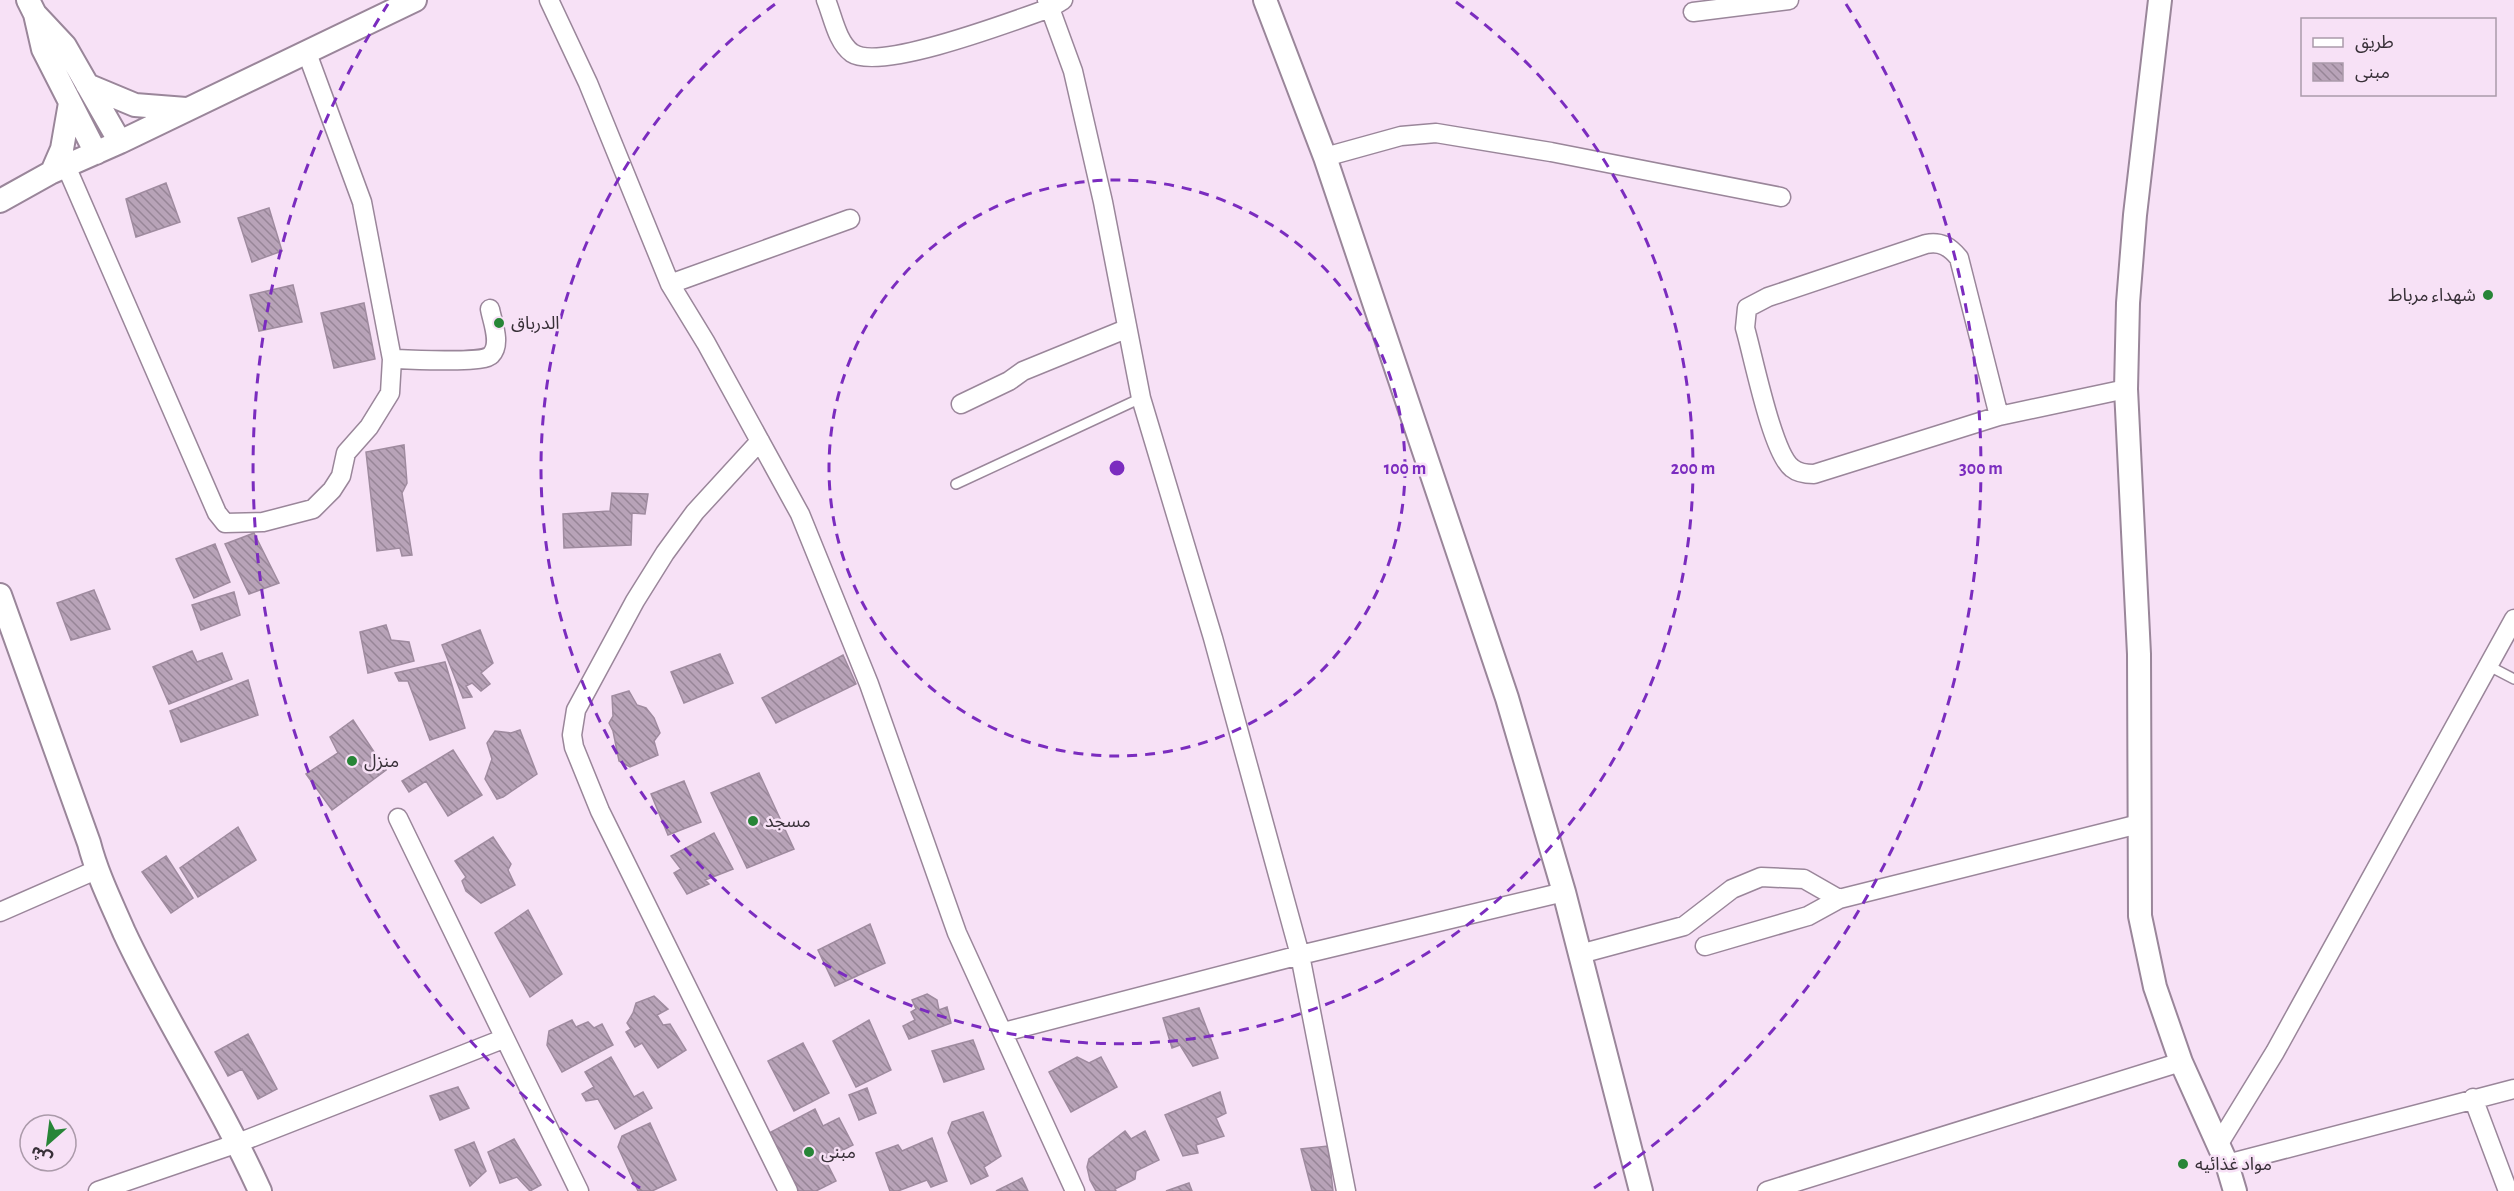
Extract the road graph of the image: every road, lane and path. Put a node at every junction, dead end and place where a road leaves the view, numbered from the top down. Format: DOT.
graph roads {
  1 [pos="415,0"];
  2 [pos="549,0"];
  3 [pos="826,0"];
  4 [pos="1265,0"];
  5 [pos="1790,0"];
  6 [pos="2160,0"];
  7 [pos="1053,2"];
  8 [pos="31,7"];
  9 [pos="1693,12"];
  10 [pos="307,52"];
  11 [pos="87,85"];
  12 [pos="70,103"];
  13 [pos="191,109"];
  14 [pos="120,142"];
  15 [pos="96,153"];
  16 [pos="1325,157"];
  17 [pos="59,169"];
  18 [pos="1781,197"];
  19 [pos="0,201"];
  20 [pos="850,219"];
  21 [pos="670,284"];
  22 [pos="490,309"];
  23 [pos="1126,329"];
  24 [pos="392,359"];
  25 [pos="2126,389"];
  26 [pos="1141,398"];
  27 [pos="961,404"];
  28 [pos="1999,416"];
  29 [pos="760,441"];
  30 [pos="956,484"];
  31 [pos="0,595"];
  32 [pos="2513,625"];
  33 [pos="2488,666"];
  34 [pos="2514,679"];
  35 [pos="398,818"];
  36 [pos="2139,824"];
  37 [pos="96,870"];
  38 [pos="1564,892"];
  39 [pos="1839,899"];
  40 [pos="0,912"];
  41 [pos="1705,946"];
  42 [pos="1580,954"];
  43 [pos="1300,955"];
  44 [pos="1004,1032"];
  45 [pos="503,1039"];
  46 [pos="2181,1062"];
  47 [pos="2514,1089"];
  48 [pos="2473,1098"];
  49 [pos="238,1143"];
  50 [pos="2222,1155"];
  51 [pos="98,1191"];
  52 [pos="260,1191"];
  53 [pos="579,1191"];
  54 [pos="788,1191"];
  55 [pos="1075,1191"];
  56 [pos="1346,1191"];
  57 [pos="1641,1191"];
  58 [pos="1767,1191"];
  59 [pos="2235,1191"];
  60 [pos="2508,1191"];
  1 -- 10 [label="street"];
  2 -- 21 [label="street"];
  3 -- 7 [label="street"];
  4 -- 16 [label="street"];
  5 -- 9 [label="street"];
  6 -- 25 [label="street"];
  7 -- 23 [label="street"];
  8 -- 11 [label="street"];
  8 -- 12 [label="street"];
  10 -- 13 [label="street"];
  10 -- 24 [label="street"];
  11 -- 13 [label="street"];
  11 -- 14 [label="street"];
  12 -- 15 [label="street"];
  12 -- 17 [label="street"];
  13 -- 14 [label="street"];
  14 -- 15 [label="street"];
  15 -- 17 [label="street"];
  16 -- 18 [label="street"];
  16 -- 38 [label="street"];
  17 -- 19 [label="street"];
  17 -- 24 [label="street"];
  20 -- 21 [label="street"];
  21 -- 29 [label="street"];
  22 -- 24 [label="street"];
  23 -- 26 [label="street"];
  23 -- 27 [label="street"];
  25 -- 28 [label="street"];
  25 -- 36 [label="street"];
  26 -- 30 [label="lane"];
  26 -- 43 [label="street"];
  28 -- 28 [label="street"];
  29 -- 44 [label="street"];
  29 -- 54 [label="street"];
  31 -- 37 [label="street"];
  32 -- 33 [label="street"];
  33 -- 34 [label="lane"];
  33 -- 50 [label="street"];
  35 -- 45 [label="street"];
  36 -- 39 [label="street"];
  36 -- 46 [label="street"];
  37 -- 40 [label="street"];
  37 -- 49 [label="street"];
  38 -- 42 [label="street"];
  38 -- 43 [label="street"];
  39 -- 41 [label="street"];
  39 -- 42 [label="street"];
  42 -- 57 [label="street"];
  43 -- 44 [label="street"];
  43 -- 56 [label="street"];
  44 -- 55 [label="street"];
  45 -- 49 [label="street"];
  45 -- 53 [label="street"];
  46 -- 50 [label="street"];
  46 -- 58 [label="street"];
  47 -- 48 [label="street"];
  48 -- 50 [label="street"];
  48 -- 60 [label="street"];
  49 -- 51 [label="street"];
  49 -- 52 [label="street"];
  50 -- 59 [label="street"];
}
